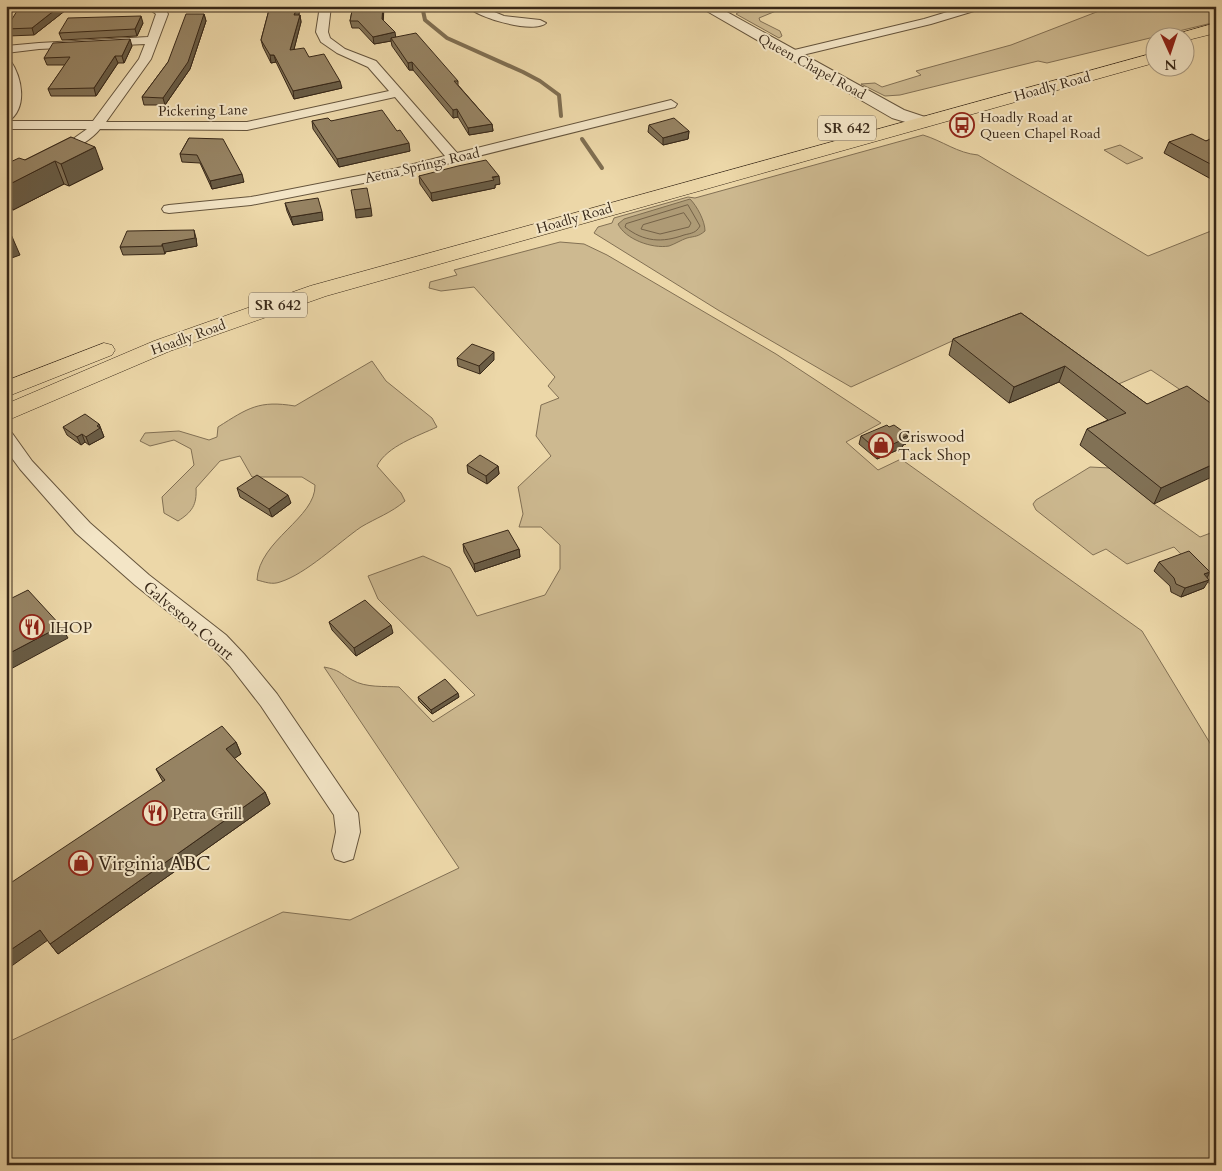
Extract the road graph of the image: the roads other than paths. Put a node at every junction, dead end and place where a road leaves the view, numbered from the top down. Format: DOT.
graph roads {
  1 [pos="150,6"];
  2 [pos="326,6"];
  3 [pos="472,6"];
  4 [pos="706,6"];
  5 [pos="980,6"];
  6 [pos="540,22"];
  7 [pos="1216,28"];
  8 [pos="1194,34"];
  9 [pos="153,40"];
  10 [pos="1216,40"];
  11 [pos="1194,46"];
  12 [pos="1144,47"];
  13 [pos="6,50"];
  14 [pos="790,54"];
  15 [pos="1144,61"];
  16 [pos="6,63"];
  17 [pos="398,93"];
  18 [pos="671,104"];
  19 [pos="898,114"];
  20 [pos="6,118"];
  21 [pos="922,122"];
  22 [pos="6,125"];
  23 [pos="96,126"];
  24 [pos="454,158"];
  25 [pos="6,174"];
  26 [pos="169,210"];
  27 [pos="6,390"];
  28 [pos="6,413"];
  29 [pos="6,437"];
  30 [pos="344,851"];
  1 -- 9 [label="street"];
  2 -- 17 [label="street"];
  3 -- 6 [label="street"];
  4 -- 14 [label="street, Queen Chapel Road"];
  5 -- 14 [label="street"];
  7 -- 8 [label="main road"];
  9 -- 13 [label="street"];
  9 -- 23 [label="street"];
  10 -- 11 [label="main road"];
  12 -- 19 [label="main road, Hoadly Road / SR 642"];
  14 -- 19 [label="street, Queen Chapel Road"];
  15 -- 21 [label="main road, Hoadly Road / SR 642"];
  16 -- 20 [label="street"];
  17 -- 23 [label="street, Pickering Lane"];
  17 -- 24 [label="street"];
  18 -- 24 [label="street, Aetna Springs Road"];
  19 -- 21 [label="street, Queen Chapel Road"];
  19 -- 27 [label="main road, Hoadly Road / SR 642"];
  21 -- 28 [label="main road, Hoadly Road / SR 642"];
  22 -- 23 [label="street, Pickering Lane"];
  23 -- 25 [label="street"];
  24 -- 26 [label="street, Aetna Springs Road"];
  29 -- 30 [label="street, Galveston Court"];
}
